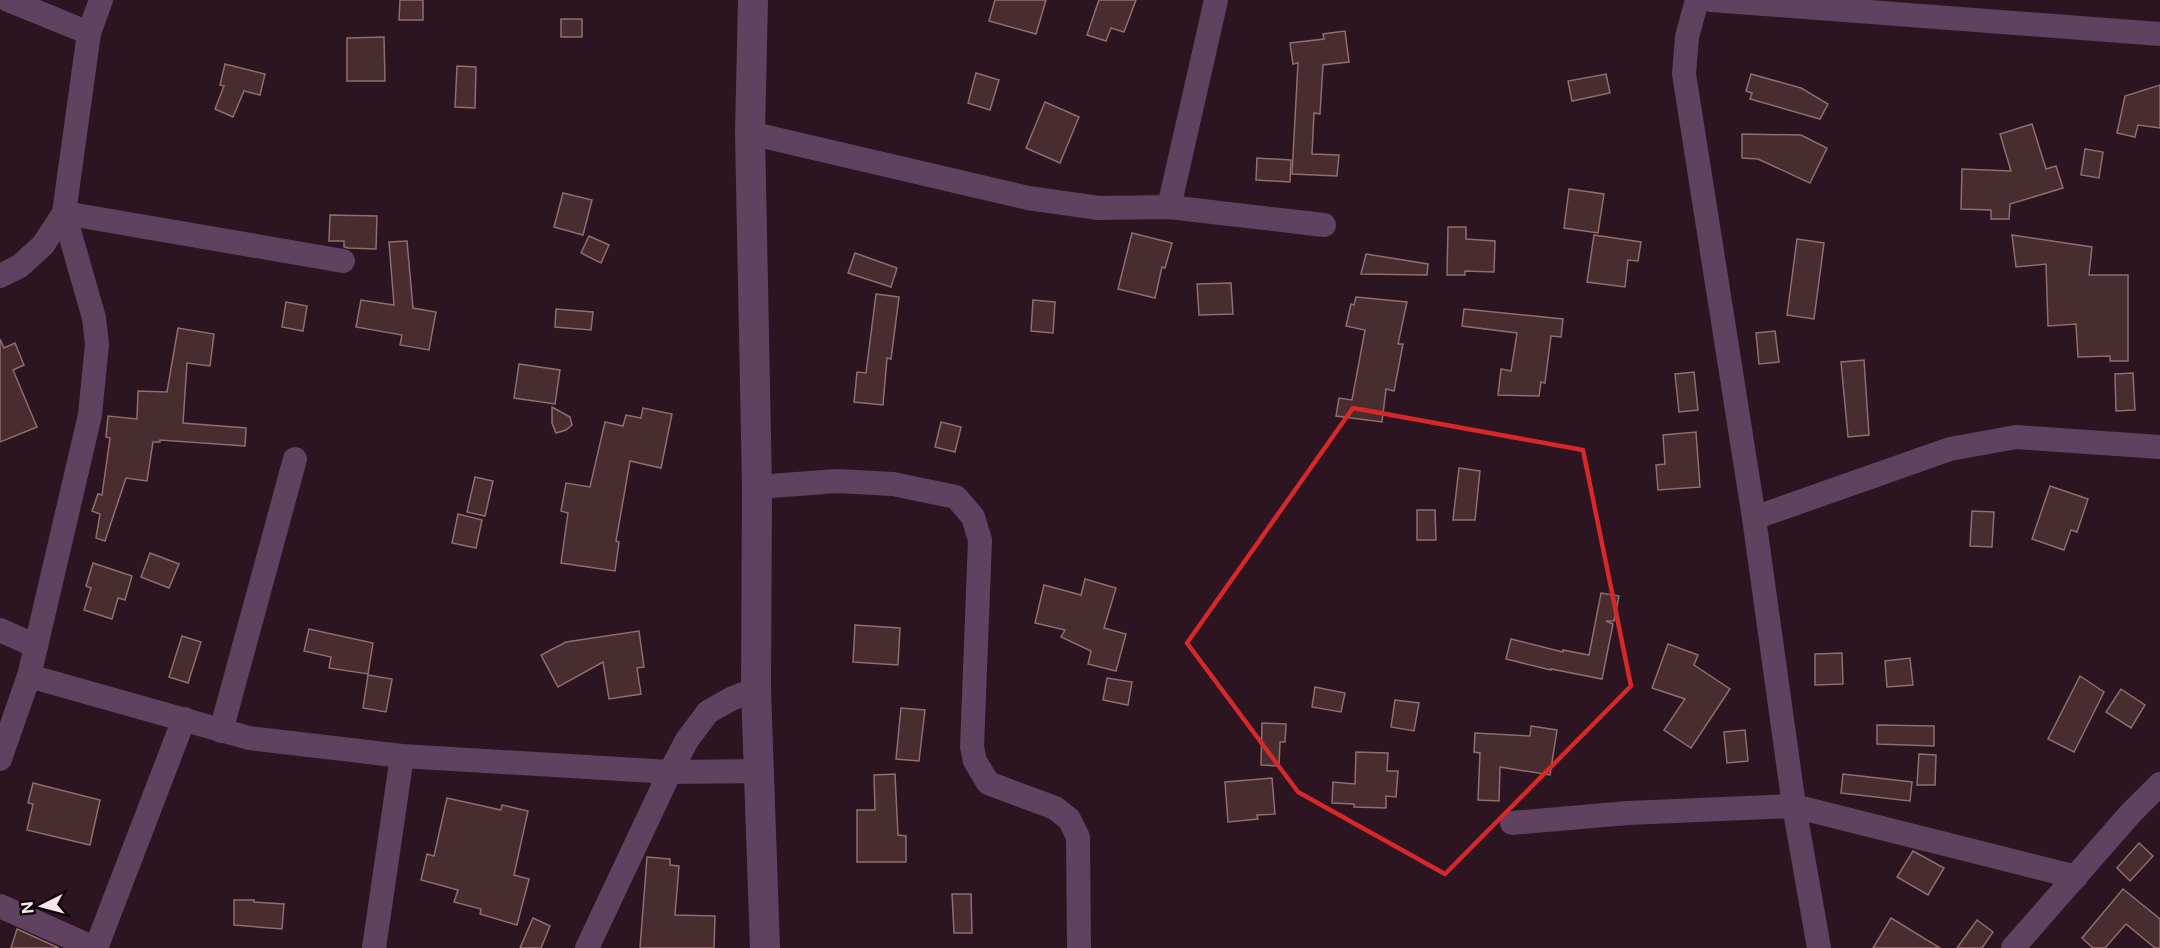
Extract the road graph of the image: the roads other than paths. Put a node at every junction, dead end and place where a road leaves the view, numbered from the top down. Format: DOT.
graph roads {
  1 [pos="8,0"];
  2 [pos="101,0"];
  3 [pos="753,0"];
  4 [pos="1216,0"];
  5 [pos="1697,0"];
  6 [pos="1711,0"];
  7 [pos="89,33"];
  8 [pos="2160,34"];
  9 [pos="750,133"];
  10 [pos="1169,207"];
  11 [pos="64,213"];
  12 [pos="1324,225"];
  13 [pos="343,261"];
  14 [pos="0,276"];
  15 [pos="2160,447"];
  16 [pos="295,459"];
  17 [pos="757,487"];
  18 [pos="1754,518"];
  19 [pos="0,630"];
  20 [pos="36,645"];
  21 [pos="29,676"];
  22 [pos="756,689"];
  23 [pos="184,719"];
  24 [pos="221,731"];
  25 [pos="402,756"];
  26 [pos="0,759"];
  27 [pos="759,771"];
  28 [pos="670,772"];
  29 [pos="2160,784"];
  30 [pos="1794,806"];
  31 [pos="1512,823"];
  32 [pos="2076,877"];
  33 [pos="0,906"];
  34 [pos="95,948"];
  35 [pos="374,948"];
  36 [pos="587,948"];
  37 [pos="765,948"];
  38 [pos="1078,948"];
  39 [pos="1819,948"];
  40 [pos="2013,948"];
  1 -- 7 [label="street"];
  2 -- 7 [label="street"];
  3 -- 9 [label="street"];
  4 -- 10 [label="street"];
  5 -- 18 [label="street"];
  6 -- 8 [label="street"];
  7 -- 11 [label="street"];
  9 -- 10 [label="street"];
  9 -- 17 [label="street"];
  10 -- 12 [label="street"];
  11 -- 13 [label="street"];
  11 -- 14 [label="street"];
  11 -- 20 [label="street"];
  15 -- 18 [label="street"];
  16 -- 24 [label="street"];
  17 -- 22 [label="street"];
  17 -- 38 [label="street"];
  18 -- 30 [label="street"];
  19 -- 20 [label="street"];
  20 -- 21 [label="street"];
  21 -- 23 [label="street"];
  21 -- 26 [label="street"];
  22 -- 27 [label="street"];
  22 -- 28 [label="street"];
  23 -- 24 [label="street"];
  23 -- 34 [label="street"];
  24 -- 25 [label="street"];
  25 -- 28 [label="street"];
  25 -- 35 [label="street"];
  27 -- 28 [label="street"];
  27 -- 37 [label="street"];
  28 -- 36 [label="street"];
  29 -- 32 [label="street"];
  30 -- 31 [label="street"];
  30 -- 32 [label="street"];
  30 -- 39 [label="street"];
  32 -- 40 [label="street"];
  33 -- 34 [label="street"];
}
